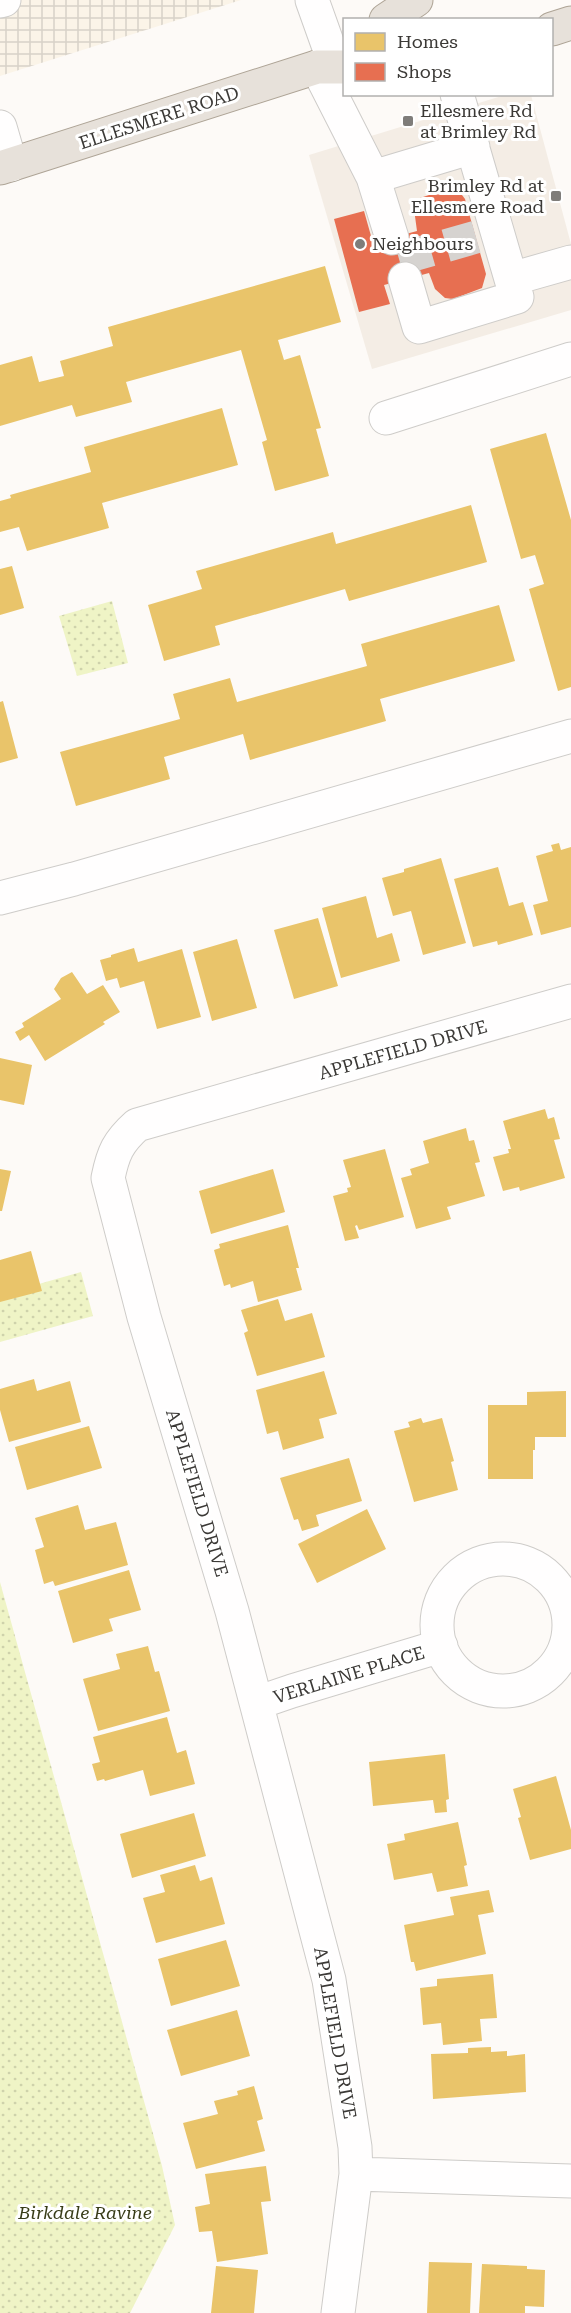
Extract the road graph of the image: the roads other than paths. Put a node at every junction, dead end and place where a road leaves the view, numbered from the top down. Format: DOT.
graph roads {
  1 [pos="312,0"];
  2 [pos="416,0"];
  3 [pos="389,18"];
  4 [pos="571,23"];
  5 [pos="553,29"];
  6 [pos="334,60"];
  7 [pos="343,87"];
  8 [pos="346,96"];
  9 [pos="457,96"];
  10 [pos="0,127"];
  11 [pos="473,147"];
  12 [pos="5,166"];
  13 [pos="373,177"];
  14 [pos="392,238"];
  15 [pos="571,262"];
  16 [pos="405,279"];
  17 [pos="511,279"];
  18 [pos="571,359"];
  19 [pos="386,418"];
  20 [pos="571,736"];
  21 [pos="0,898"];
  22 [pos="571,1000"];
  23 [pos="441,1646"];
  24 [pos="257,1703"];
  25 [pos="356,2174"];
  26 [pos="571,2181"];
  27 [pos="338,2313"];
  1 -- 6 [label="street"];
  2 -- 3 [label="main road"];
  4 -- 5 [label="main road"];
  6 -- 7 [label="street"];
  6 -- 12 [label="main road, ELLESMERE ROAD"];
  8 -- 13 [label="street"];
  9 -- 11 [label="street"];
  10 -- 12 [label="street"];
  11 -- 13 [label="street"];
  11 -- 17 [label="street"];
  13 -- 14 [label="street"];
  15 -- 17 [label="street"];
  16 -- 17 [label="street"];
  18 -- 19 [label="street"];
  20 -- 21 [label="street"];
  22 -- 24 [label="street, APPLEFIELD DRIVE"];
  23 -- 23 [label="street, VERLAINE PLACE"];
  23 -- 24 [label="street, VERLAINE PLACE"];
  24 -- 25 [label="street, APPLEFIELD DRIVE"];
  25 -- 26 [label="street"];
  25 -- 27 [label="street, APPLEFIELD DRIVE"];
}
